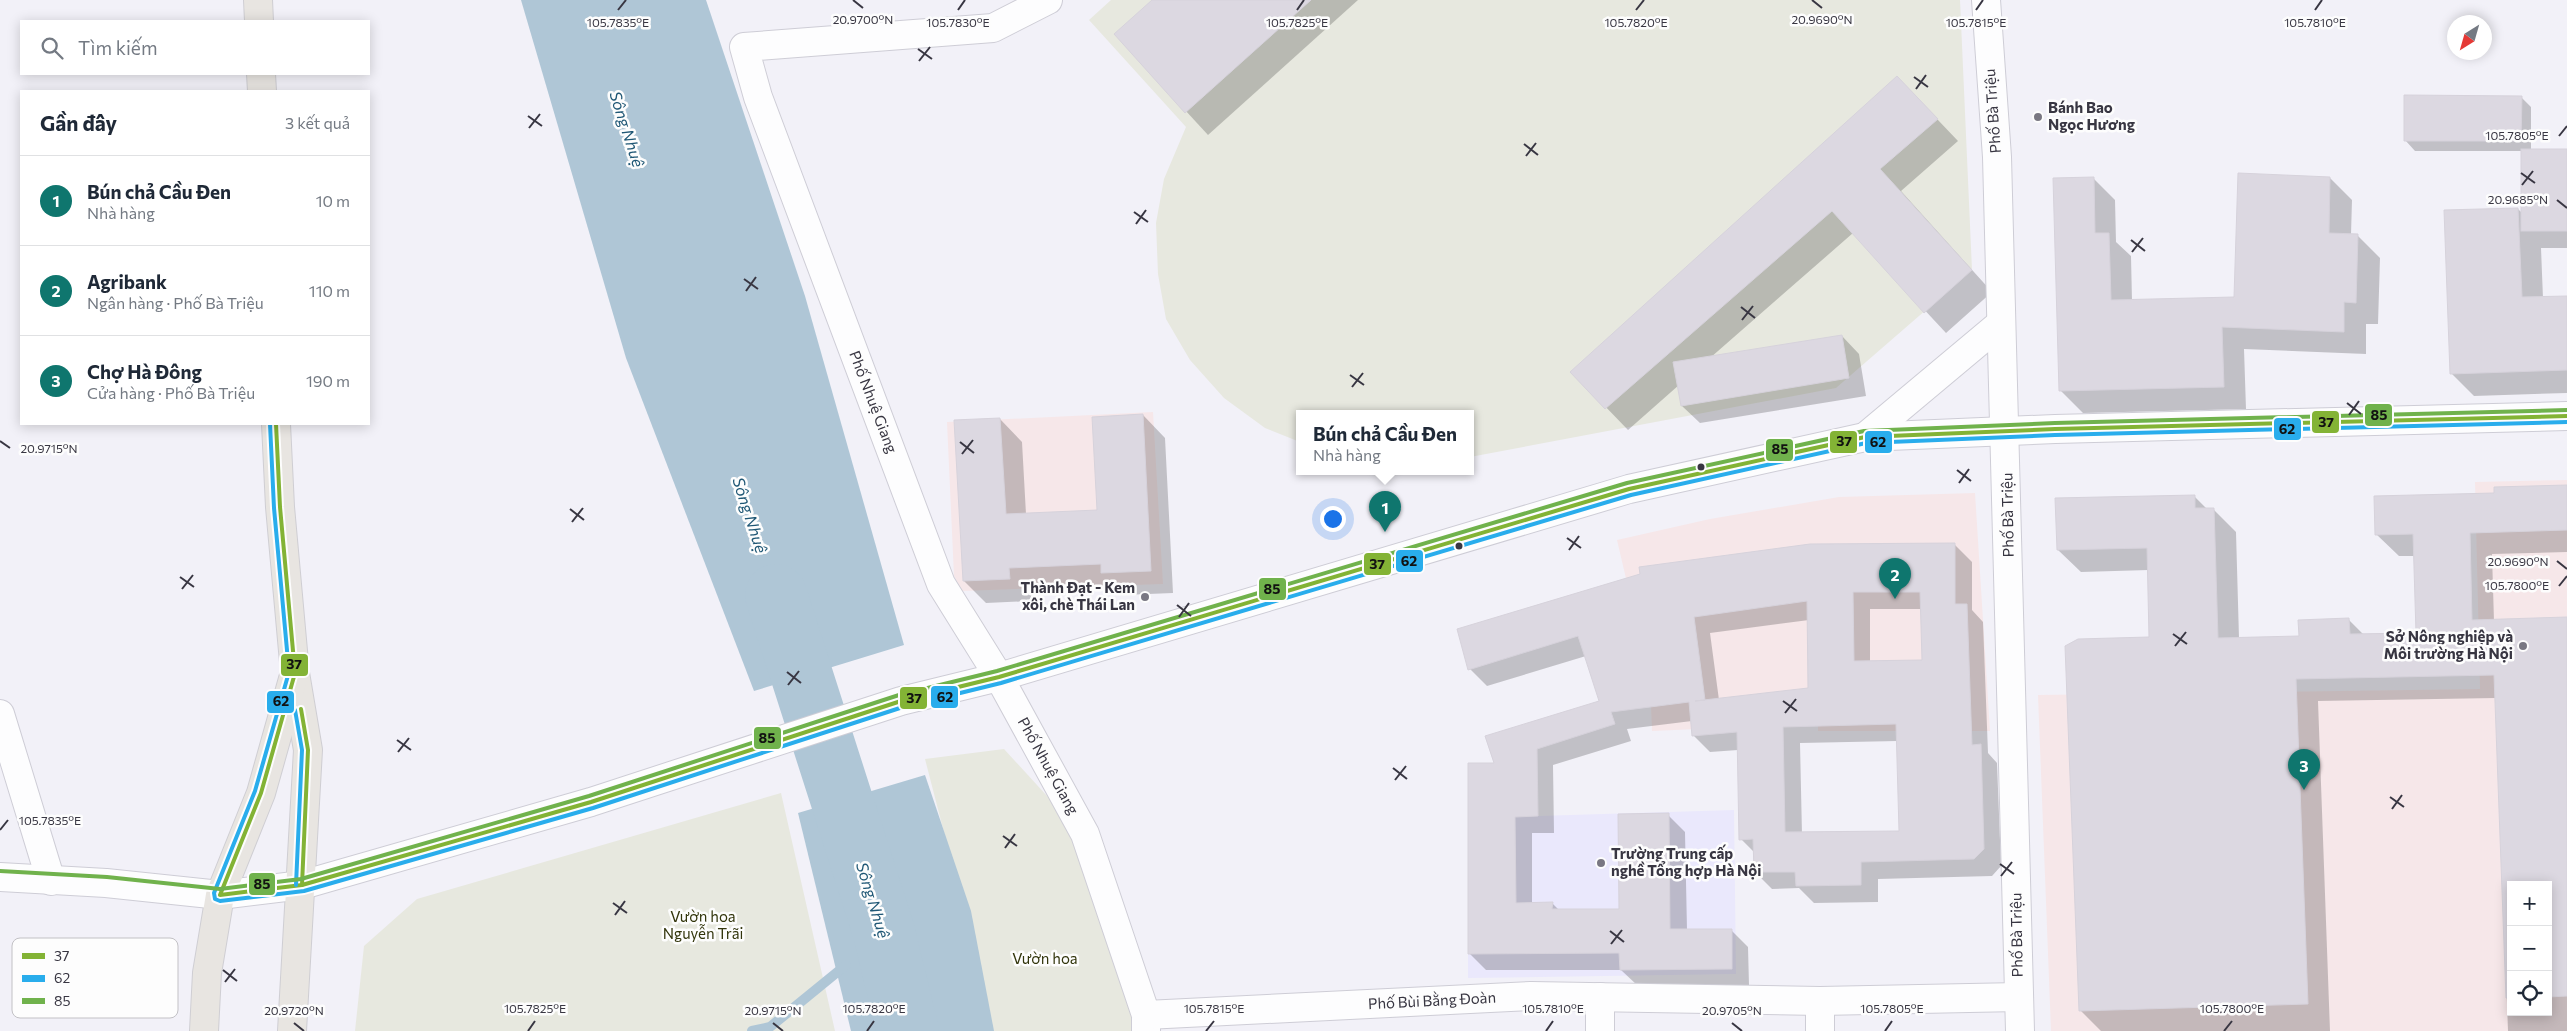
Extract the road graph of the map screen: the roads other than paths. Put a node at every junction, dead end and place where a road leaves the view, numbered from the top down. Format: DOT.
graph roads {
  1 [pos="258,0"];
  2 [pos="1048,0"];
  3 [pos="1986,0"];
  4 [pos="259,20"];
  5 [pos="261,75"];
  6 [pos="262,90"];
  7 [pos="2000,324"];
  8 [pos="2567,416"];
  9 [pos="276,425"];
  10 [pos="2006,431"];
  11 [pos="1865,437"];
  12 [pos="295,673"];
  13 [pos="999,677"];
  14 [pos="0,714"];
  15 [pos="0,877"];
  16 [pos="51,881"];
  17 [pos="302,885"];
  18 [pos="220,895"];
  19 [pos="1600,997"];
  20 [pos="2019,998"];
  21 [pos="1820,1001"];
  22 [pos="1146,1023"];
  23 [pos="204,1031"];
  24 [pos="292,1031"];
  25 [pos="1600,1031"];
  26 [pos="1820,1031"];
  27 [pos="2020,1031"];
  1 -- 4 [label="main road"];
  2 -- 13 [label="street, Phố Nhuệ Giang"];
  3 -- 7 [label="street, Phố Bà Triệu"];
  5 -- 6 [label="main road"];
  7 -- 10 [label="street, Phố Bà Triệu"];
  7 -- 11 [label="street"];
  8 -- 10 [label="street"];
  9 -- 12 [label="main road"];
  10 -- 11 [label="street"];
  10 -- 20 [label="street, Phố Bà Triệu"];
  11 -- 13 [label="street"];
  12 -- 17 [label="main road"];
  12 -- 18 [label="main road"];
  13 -- 17 [label="street"];
  13 -- 22 [label="street, Phố Nhuệ Giang"];
  14 -- 16 [label="street"];
  15 -- 16 [label="street"];
  16 -- 18 [label="street"];
  17 -- 18 [label="street"];
  17 -- 24 [label="main road"];
  18 -- 23 [label="main road"];
  19 -- 21 [label="street, Phố Bùi Bằng Đoàn"];
  19 -- 22 [label="street, Phố Bùi Bằng Đoàn"];
  19 -- 25 [label="street"];
  20 -- 21 [label="street, Phố Bùi Bằng Đoàn"];
  20 -- 27 [label="street, Phố Bà Triệu"];
  21 -- 26 [label="street"];
}
